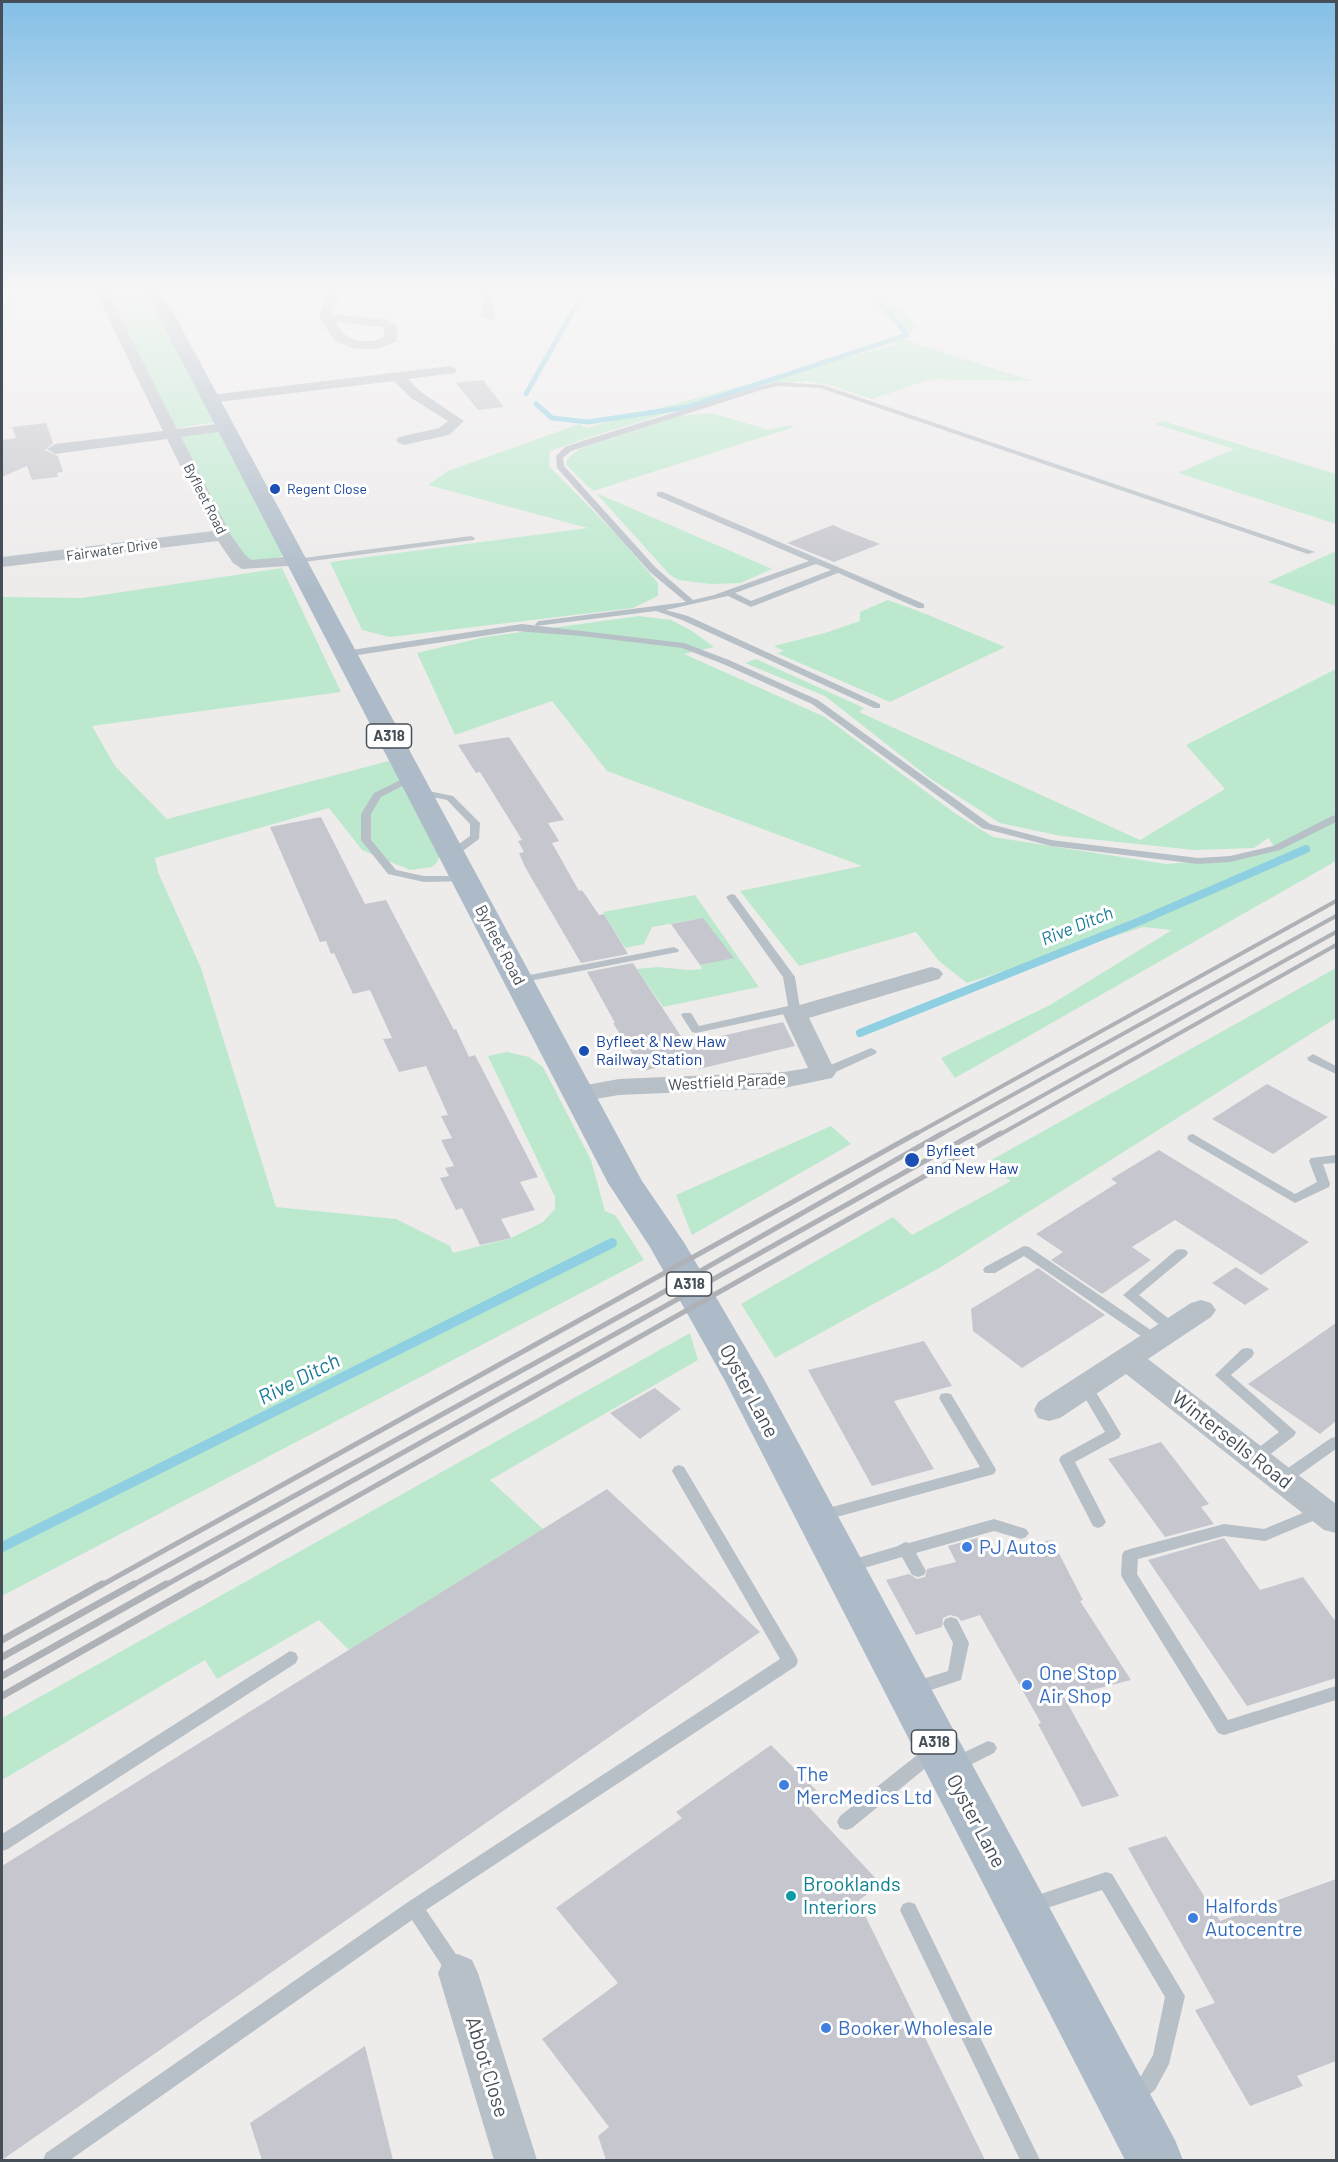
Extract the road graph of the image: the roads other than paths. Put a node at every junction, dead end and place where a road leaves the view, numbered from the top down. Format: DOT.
graph roads {
  1 [pos="151,391"];
  2 [pos="206,391"];
  3 [pos="279,391"];
  4 [pos="412,391"];
  5 [pos="750,391"];
  6 [pos="835,391"];
  7 [pos="210,399"];
  8 [pos="225,427"];
  9 [pos="173,434"];
  10 [pos="405,440"];
  11 [pos="55,449"];
  12 [pos="660,494"];
  13 [pos="223,535"];
  14 [pos="471,538"];
  15 [pos="1311,552"];
  16 [pos="296,561"];
  17 [pos="2,562"];
  18 [pos="814,562"];
  19 [pos="837,571"];
  20 [pos="728,593"];
  21 [pos="692,603"];
  22 [pos="921,606"];
  23 [pos="653,609"];
  24 [pos="515,628"];
  25 [pos="345,654"];
  26 [pos="877,706"];
  27 [pos="415,785"];
  28 [pos="1336,818"];
  29 [pos="452,854"];
  30 [pos="465,879"];
  31 [pos="731,897"];
  32 [pos="674,950"];
  33 [pos="932,974"];
  34 [pos="519,980"];
  35 [pos="795,1011"];
  36 [pos="687,1015"];
  37 [pos="871,1052"];
  38 [pos="1313,1058"];
  39 [pos="1336,1071"];
  40 [pos="823,1073"];
  41 [pos="579,1094"];
  42 [pos="1192,1138"];
  43 [pos="1336,1160"];
  44 [pos="1181,1253"];
  45 [pos="990,1270"];
  46 [pos="1200,1310"];
  47 [pos="712,1323"];
  48 [pos="1164,1334"];
  49 [pos="1247,1353"];
  50 [pos="1127,1359"];
  51 [pos="1085,1386"];
  52 [pos="946,1398"];
  53 [pos="1049,1410"];
  54 [pos="1336,1442"];
  55 [pos="1255,1458"];
  56 [pos="678,1471"];
  57 [pos="1283,1479"];
  58 [pos="1330,1516"];
  59 [pos="815,1517"];
  60 [pos="1098,1522"];
  61 [pos="1022,1533"];
  62 [pos="905,1548"];
  63 [pos="843,1568"];
  64 [pos="918,1571"];
  65 [pos="951,1624"];
  66 [pos="291,1658"];
  67 [pos="907,1691"];
  68 [pos="1336,1693"];
  69 [pos="958,1755"];
  70 [pos="846,1822"];
  71 [pos="2,1843"];
  72 [pos="414,1908"];
  73 [pos="1022,1909"];
  74 [pos="909,1910"];
  75 [pos="458,1973"];
  76 [pos="1124,2102"];
  77 [pos="53,2160"];
  78 [pos="516,2160"];
  79 [pos="1030,2160"];
  80 [pos="1155,2160"];
  1 -- 9 [label="street, Byfleet Road"];
  2 -- 7 [label="main road, Byfleet Road / A318"];
  3 -- 7 [label="street"];
  4 -- 10 [label="street"];
  5 -- 21 [label="lane"];
  6 -- 15 [label="lane"];
  7 -- 8 [label="main road, Byfleet Road / A318"];
  8 -- 9 [label="street"];
  8 -- 16 [label="main road, Byfleet Road / A318"];
  9 -- 11 [label="street"];
  9 -- 13 [label="street, Byfleet Road"];
  12 -- 18 [label="lane"];
  13 -- 16 [label="street, Byfleet Road"];
  13 -- 17 [label="street, Fairwater Drive"];
  14 -- 16 [label="lane"];
  16 -- 25 [label="main road, Byfleet Road / A318"];
  18 -- 19 [label="lane"];
  18 -- 20 [label="lane"];
  19 -- 20 [label="lane"];
  19 -- 22 [label="lane"];
  20 -- 21 [label="lane"];
  21 -- 23 [label="lane"];
  23 -- 24 [label="lane"];
  23 -- 26 [label="lane"];
  24 -- 25 [label="lane"];
  24 -- 28 [label="lane"];
  25 -- 27 [label="main road, Byfleet Road / A318"];
  27 -- 29 [label="main road, Byfleet Road / A318"];
  27 -- 29 [label="lane"];
  27 -- 30 [label="lane"];
  29 -- 30 [label="main road, Byfleet Road / A318"];
  30 -- 34 [label="main road, Byfleet Road / A318"];
  31 -- 35 [label="lane"];
  32 -- 34 [label="lane"];
  33 -- 35 [label="street"];
  34 -- 41 [label="main road, Byfleet Road / A318"];
  35 -- 36 [label="lane"];
  35 -- 40 [label="street"];
  37 -- 40 [label="lane, Westfield Parade"];
  38 -- 39 [label="lane"];
  40 -- 41 [label="street, Westfield Parade"];
  41 -- 47 [label="main road, Byfleet Road / A318"];
  42 -- 43 [label="lane"];
  44 -- 48 [label="lane"];
  45 -- 48 [label="lane"];
  46 -- 48 [label="street"];
  47 -- 59 [label="main road, Oyster Lane / A318"];
  48 -- 50 [label="street"];
  49 -- 55 [label="lane"];
  50 -- 51 [label="street"];
  50 -- 55 [label="street, Wintersells Road"];
  51 -- 53 [label="street"];
  51 -- 60 [label="lane"];
  52 -- 59 [label="lane"];
  54 -- 57 [label="lane"];
  55 -- 57 [label="street, Wintersells Road"];
  56 -- 72 [label="lane"];
  57 -- 58 [label="street, Wintersells Road"];
  58 -- 68 [label="lane"];
  59 -- 63 [label="main road, Oyster Lane / A318"];
  61 -- 62 [label="lane"];
  62 -- 63 [label="lane"];
  62 -- 64 [label="lane"];
  63 -- 67 [label="main road, Oyster Lane / A318"];
  65 -- 67 [label="lane"];
  66 -- 71 [label="lane"];
  67 -- 69 [label="main road, Oyster Lane / A318"];
  69 -- 70 [label="lane"];
  69 -- 73 [label="main road, Oyster Lane / A318"];
  72 -- 75 [label="lane"];
  72 -- 77 [label="lane"];
  73 -- 76 [label="main road, Oyster Lane / A318"];
  73 -- 76 [label="lane"];
  74 -- 79 [label="lane"];
  75 -- 78 [label="street, Abbot Close"];
  76 -- 80 [label="main road, Oyster Lane / A318"];
}
